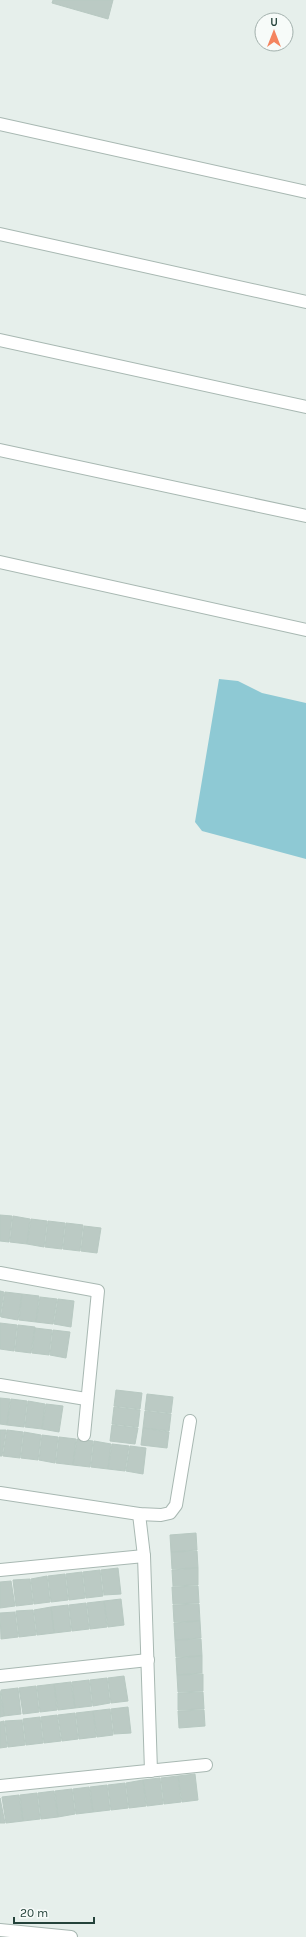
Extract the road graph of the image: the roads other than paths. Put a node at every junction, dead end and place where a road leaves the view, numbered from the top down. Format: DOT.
graph roads {
  1 [pos="0,124"];
  2 [pos="306,192"];
  3 [pos="0,234"];
  4 [pos="306,302"];
  5 [pos="0,340"];
  6 [pos="306,407"];
  7 [pos="0,450"];
  8 [pos="306,516"];
  9 [pos="0,562"];
  10 [pos="306,630"];
  11 [pos="0,1273"];
  12 [pos="0,1385"];
  13 [pos="86,1399"];
  14 [pos="190,1420"];
  15 [pos="84,1435"];
  16 [pos="0,1493"];
  17 [pos="140,1514"];
  18 [pos="144,1556"];
  19 [pos="0,1570"];
  20 [pos="148,1660"];
  21 [pos="0,1676"];
  22 [pos="206,1765"];
  23 [pos="151,1771"];
  24 [pos="0,1786"];
  25 [pos="0,1930"];
  26 [pos="71,1937"];
  1 -- 2 [label="street"];
  3 -- 4 [label="street"];
  5 -- 6 [label="street"];
  7 -- 8 [label="street"];
  9 -- 10 [label="street"];
  11 -- 13 [label="street"];
  12 -- 13 [label="street"];
  13 -- 15 [label="street"];
  14 -- 17 [label="street"];
  16 -- 17 [label="street"];
  17 -- 18 [label="street"];
  18 -- 19 [label="street"];
  18 -- 20 [label="street"];
  20 -- 21 [label="street"];
  20 -- 23 [label="street"];
  22 -- 23 [label="street"];
  23 -- 24 [label="street"];
  25 -- 26 [label="street"];
}
